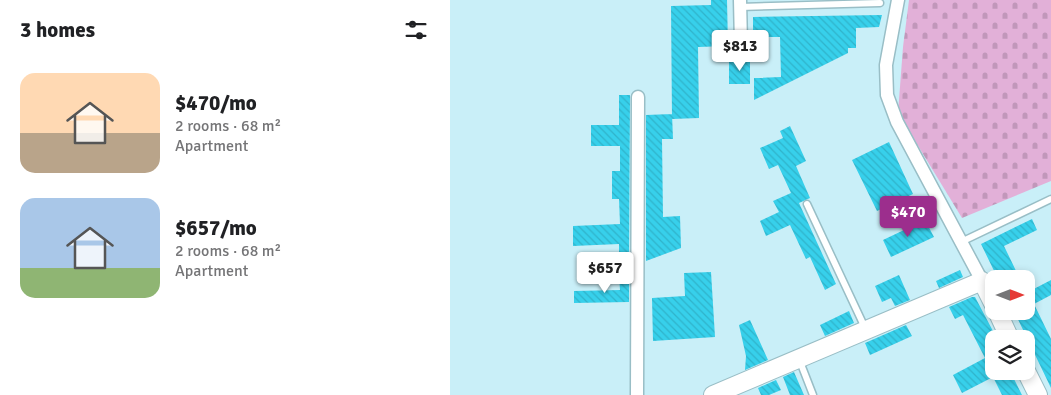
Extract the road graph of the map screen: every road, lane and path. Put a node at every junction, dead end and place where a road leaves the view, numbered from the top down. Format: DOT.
graph roads {
  1 [pos="898,0"];
  2 [pos="880,3"];
  3 [pos="740,4"];
  4 [pos="741,44"];
  5 [pos="638,96"];
  6 [pos="1051,199"];
  7 [pos="807,204"];
  8 [pos="961,242"];
  9 [pos="982,281"];
  10 [pos="985,287"];
  11 [pos="866,330"];
  12 [pos="799,359"];
  13 [pos="1030,380"];
  14 [pos="637,395"];
  15 [pos="713,395"];
  16 [pos="813,395"];
  17 [pos="1038,395"];
  1 -- 8 [label="street"];
  2 -- 3 [label="lane"];
  3 -- 4 [label="street"];
  5 -- 14 [label="street"];
  6 -- 8 [label="lane"];
  7 -- 11 [label="lane"];
  8 -- 9 [label="street"];
  9 -- 10 [label="street"];
  9 -- 11 [label="street"];
  11 -- 12 [label="street"];
  12 -- 15 [label="street"];
  12 -- 16 [label="lane"];
  13 -- 17 [label="street"];
}
